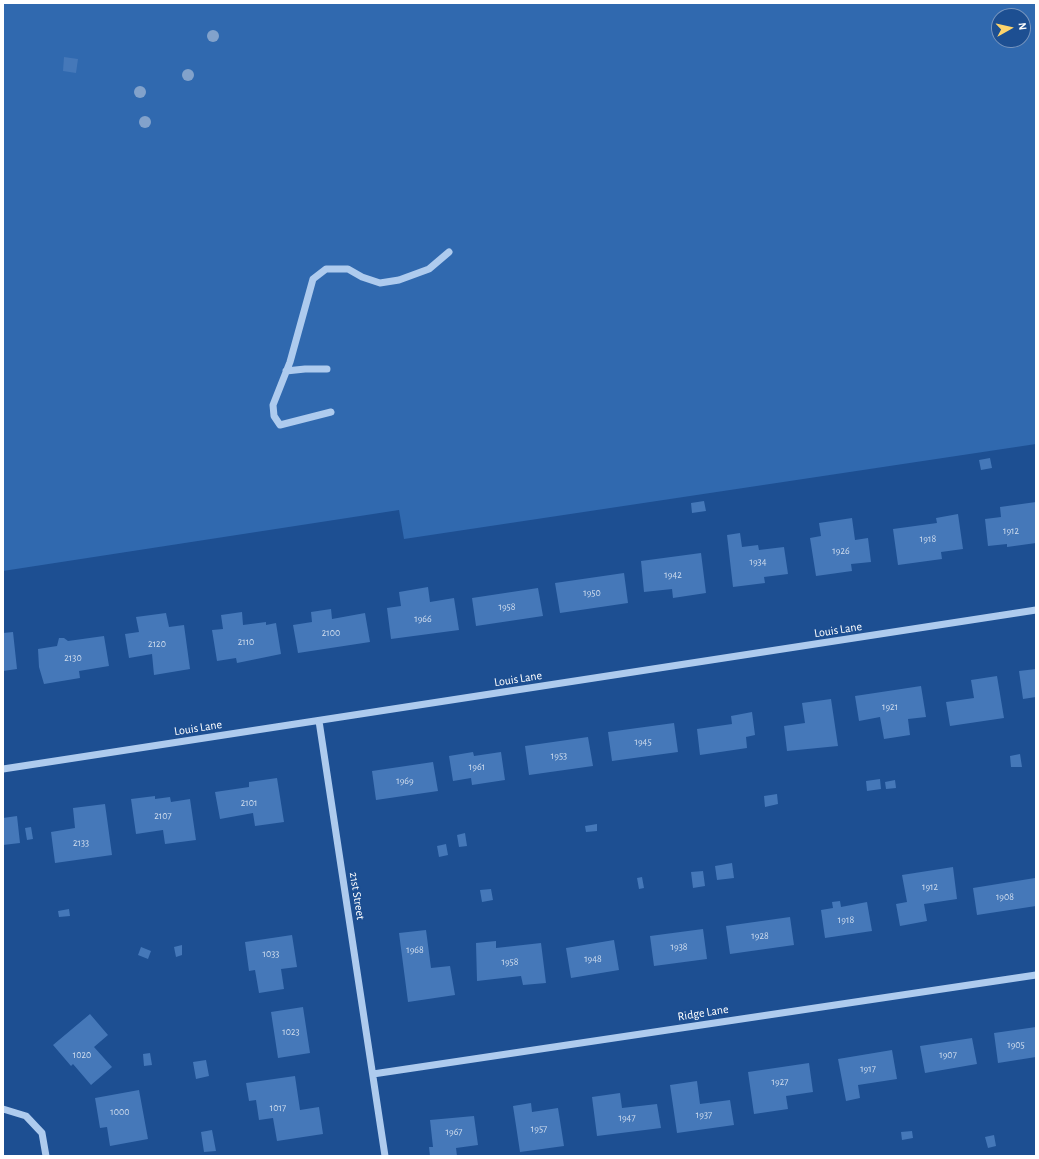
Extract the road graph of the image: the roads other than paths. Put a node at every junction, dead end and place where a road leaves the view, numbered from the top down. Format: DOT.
graph roads {
  1 [pos="449,252"];
  2 [pos="327,369"];
  3 [pos="286,371"];
  4 [pos="331,412"];
  5 [pos="1036,610"];
  6 [pos="319,721"];
  7 [pos="3,768"];
  8 [pos="1036,975"];
  9 [pos="373,1074"];
  10 [pos="3,1109"];
  11 [pos="46,1156"];
  12 [pos="385,1156"];
  1 -- 3 [label="street"];
  2 -- 3 [label="street"];
  3 -- 4 [label="street"];
  5 -- 6 [label="street, Louis Lane"];
  6 -- 7 [label="street, Louis Lane"];
  6 -- 9 [label="street, 21st Street"];
  8 -- 9 [label="street, Ridge Lane"];
  9 -- 12 [label="street, 21st Street"];
  10 -- 11 [label="street"];
}
